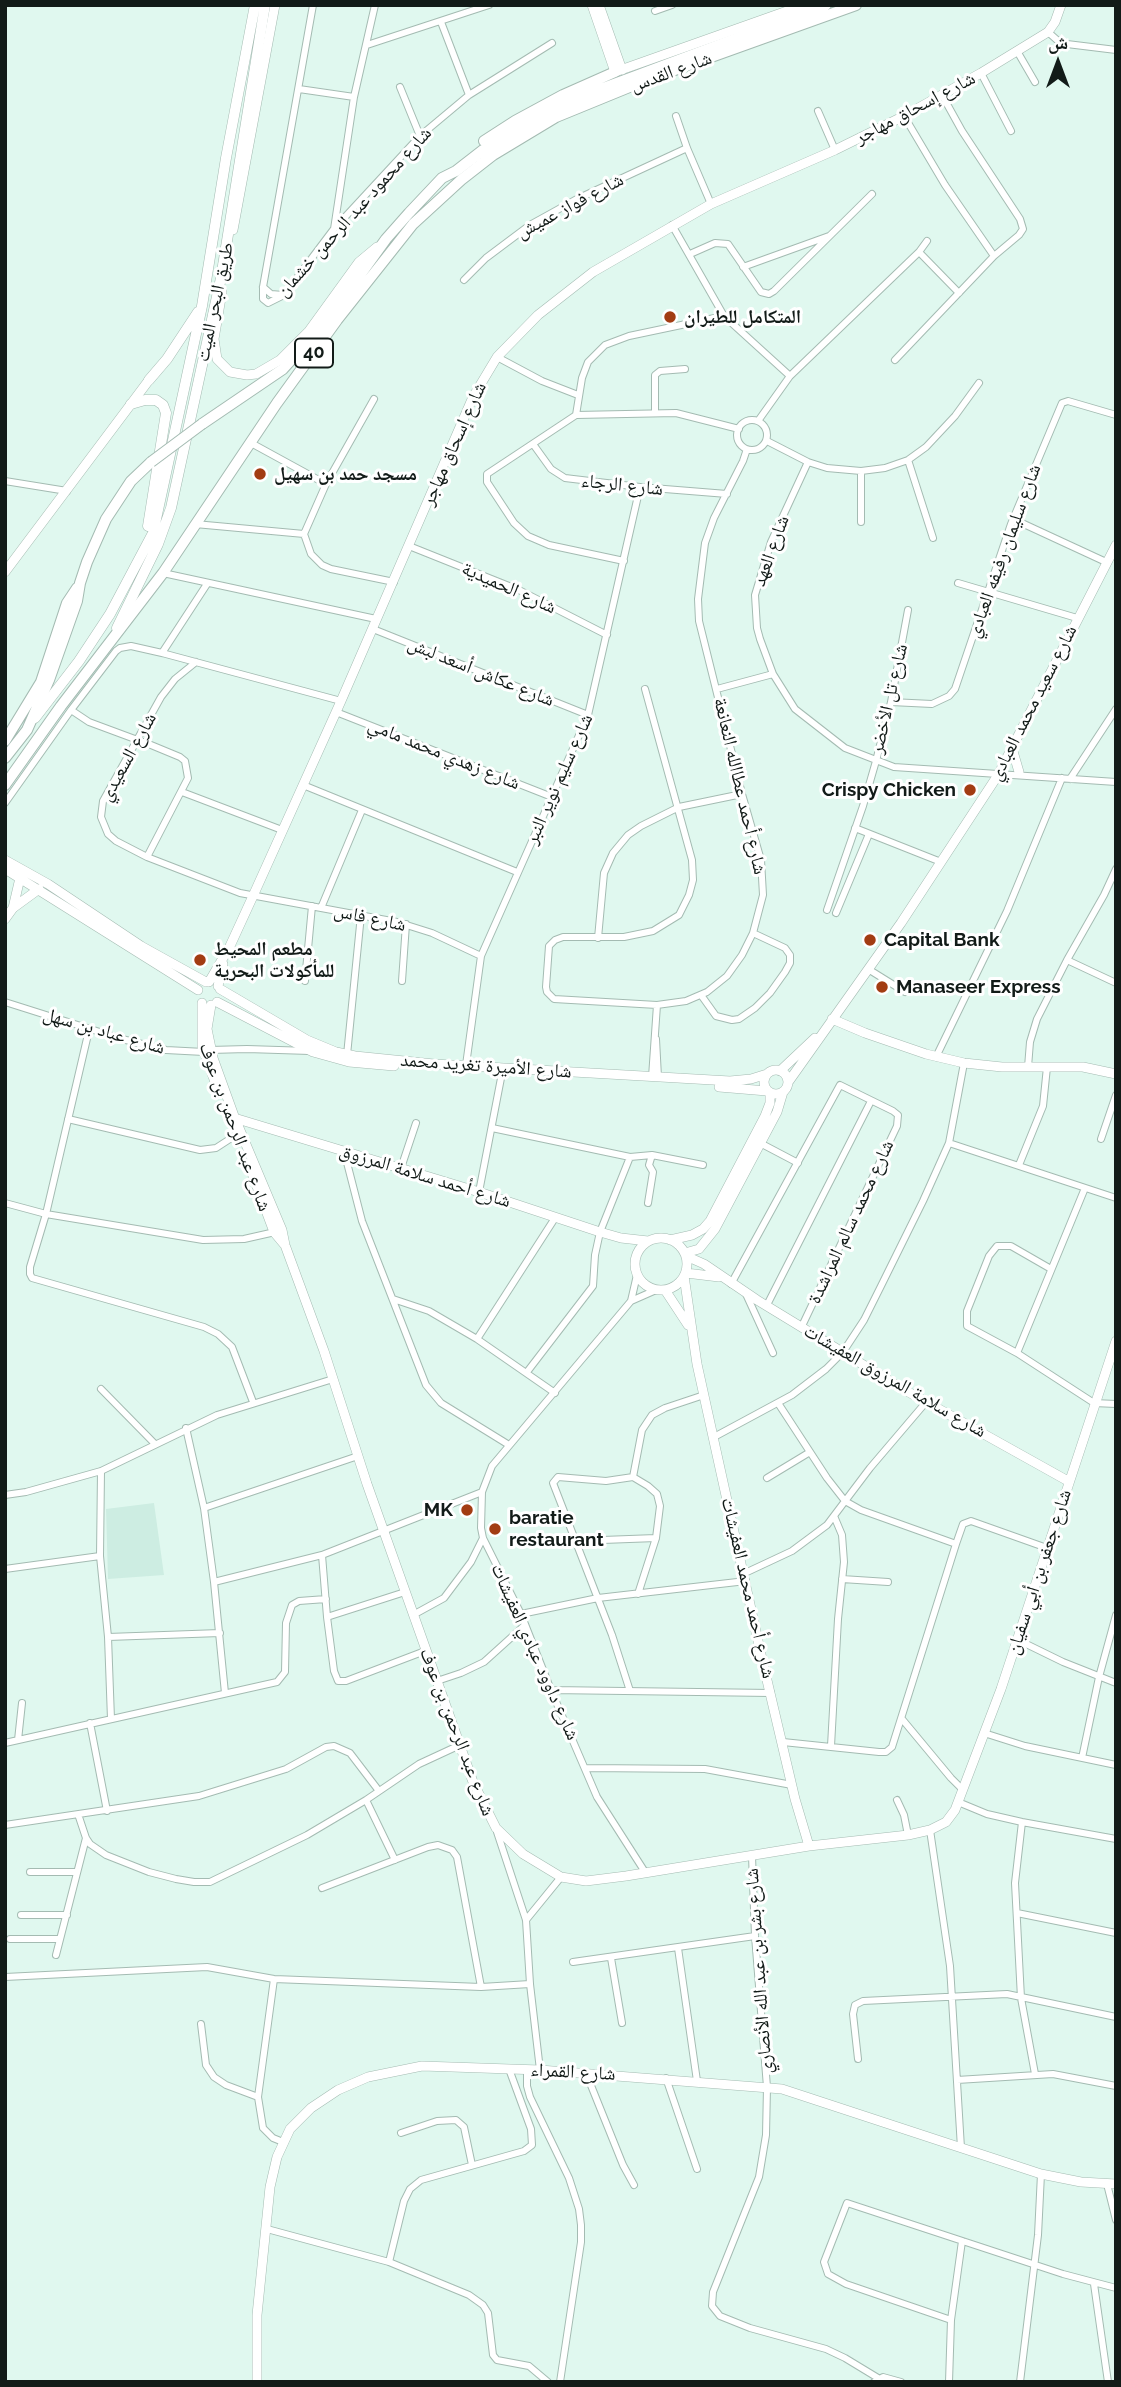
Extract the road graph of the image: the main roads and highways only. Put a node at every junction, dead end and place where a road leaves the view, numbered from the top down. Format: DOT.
graph roads {
  1 [pos="255,5"];
  2 [pos="265,5"];
  3 [pos="826,5"];
  4 [pos="856,5"];
  5 [pos="619,71"];
  6 [pos="488,152"];
  7 [pos="442,178"];
  8 [pos="202,306"];
  9 [pos="149,380"];
  10 [pos="182,395"];
  11 [pos="131,404"];
  12 [pos="192,409"];
  13 [pos="144,548"];
  14 [pos="80,583"];
  15 [pos="110,641"];
  16 [pos="27,730"];
  17 [pos="5,741"];
  18 [pos="5,758"];
  19 [pos="5,786"];
  1 -- 8 [label="main road"];
  2 -- 12 [label="main road, طريق البحر الميت"];
  3 -- 6 [label="highway, شارع القدس / 40"];
  4 -- 6 [label="highway, شارع القدس / 40"];
  5 -- 7 [label="highway"];
  6 -- 7 [label="highway, 40"];
  6 -- 15 [label="highway, 40"];
  7 -- 14 [label="highway, 40, bridge"];
  8 -- 9 [label="main road"];
  8 -- 10 [label="main road"];
  10 -- 12 [label="main road"];
  10 -- 13 [label="main road"];
  11 -- 13 [label="main road"];
  12 -- 15 [label="main road, طريق البحر الميت"];
  13 -- 16 [label="main road"];
  14 -- 16 [label="highway, 40"];
  14 -- 17 [label="highway"];
  15 -- 19 [label="highway, 40"];
  16 -- 18 [label="highway, 40"];
}
